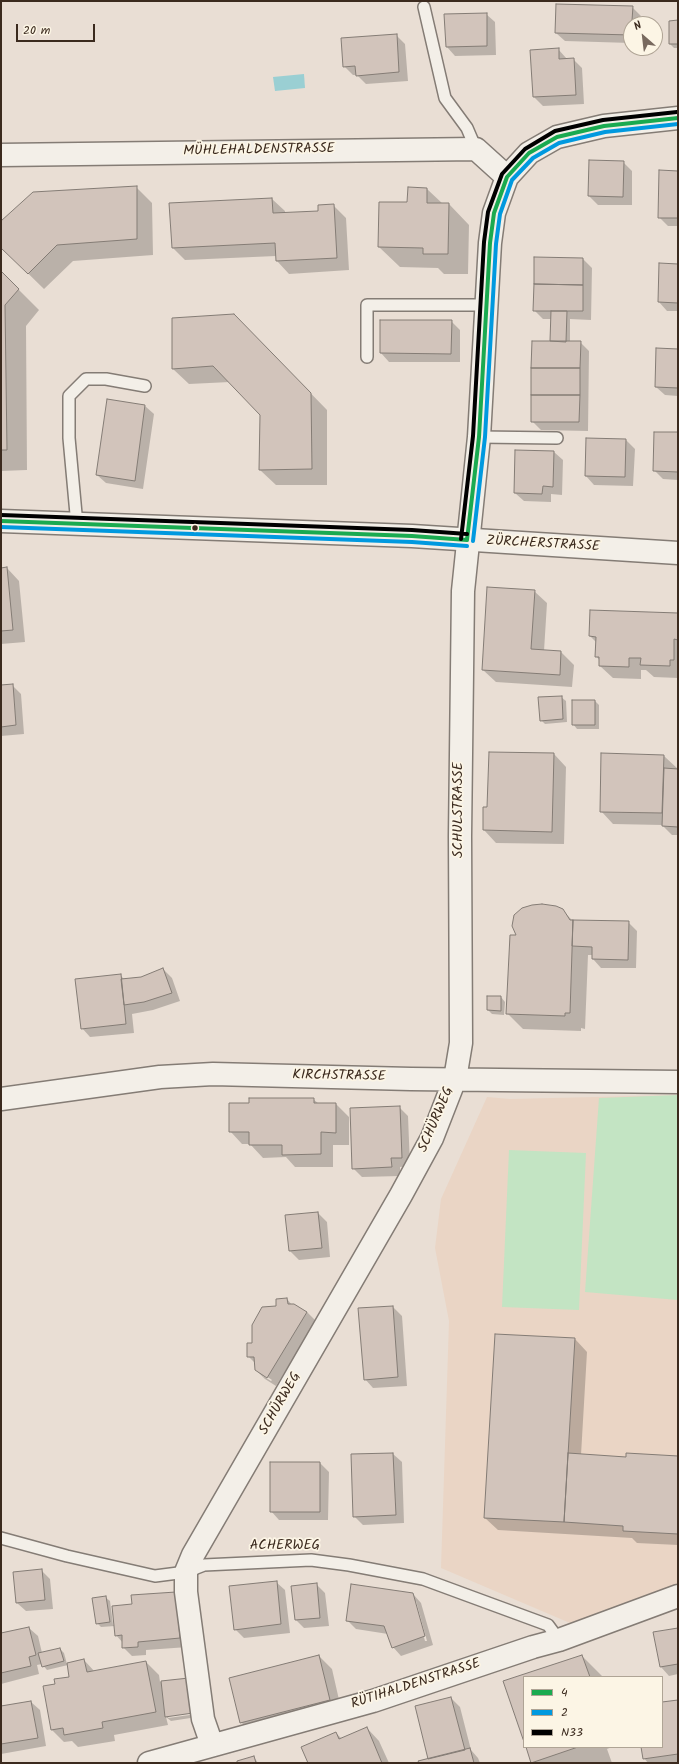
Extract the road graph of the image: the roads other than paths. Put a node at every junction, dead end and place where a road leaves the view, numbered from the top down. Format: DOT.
graph roads {
  1 [pos="424,7"];
  2 [pos="678,118"];
  3 [pos="476,149"];
  4 [pos="1,155"];
  5 [pos="507,177"];
  6 [pos="486,305"];
  7 [pos="367,358"];
  8 [pos="145,386"];
  9 [pos="479,436"];
  10 [pos="557,438"];
  11 [pos="1,521"];
  12 [pos="77,525"];
  13 [pos="467,540"];
  14 [pos="678,553"];
  15 [pos="455,1079"];
  16 [pos="678,1082"];
  17 [pos="1,1099"];
  18 [pos="1,1538"];
  19 [pos="186,1572"];
  20 [pos="678,1596"];
  21 [pos="559,1640"];
  22 [pos="212,1745"];
  23 [pos="149,1763"];
  1 -- 3 [label="lane"];
  2 -- 5 [label="street"];
  3 -- 4 [label="street, MÜHLEHALDENSTRASSE"];
  3 -- 5 [label="street"];
  5 -- 6 [label="street, SCHULSTRASSE"];
  6 -- 7 [label="lane"];
  6 -- 9 [label="street, SCHULSTRASSE"];
  8 -- 12 [label="lane"];
  9 -- 10 [label="lane"];
  9 -- 13 [label="street, SCHULSTRASSE"];
  11 -- 12 [label="street, ZÜRCHERSTRASSE"];
  12 -- 13 [label="street, ZÜRCHERSTRASSE"];
  13 -- 14 [label="street, ZÜRCHERSTRASSE"];
  13 -- 15 [label="street, SCHULSTRASSE"];
  15 -- 16 [label="street, KIRCHSTRASSE"];
  15 -- 17 [label="street, KIRCHSTRASSE"];
  15 -- 19 [label="street, SCHÜRWEG"];
  18 -- 19 [label="lane, ACHERWEG"];
  19 -- 21 [label="lane, ACHERWEG"];
  19 -- 22 [label="street, SCHÜRWEG"];
  20 -- 21 [label="street, RÜTIHALDENSTRASSE"];
  21 -- 22 [label="street, RÜTIHALDENSTRASSE"];
  22 -- 23 [label="street, RÜTIHALDENSTRASSE"];
}
